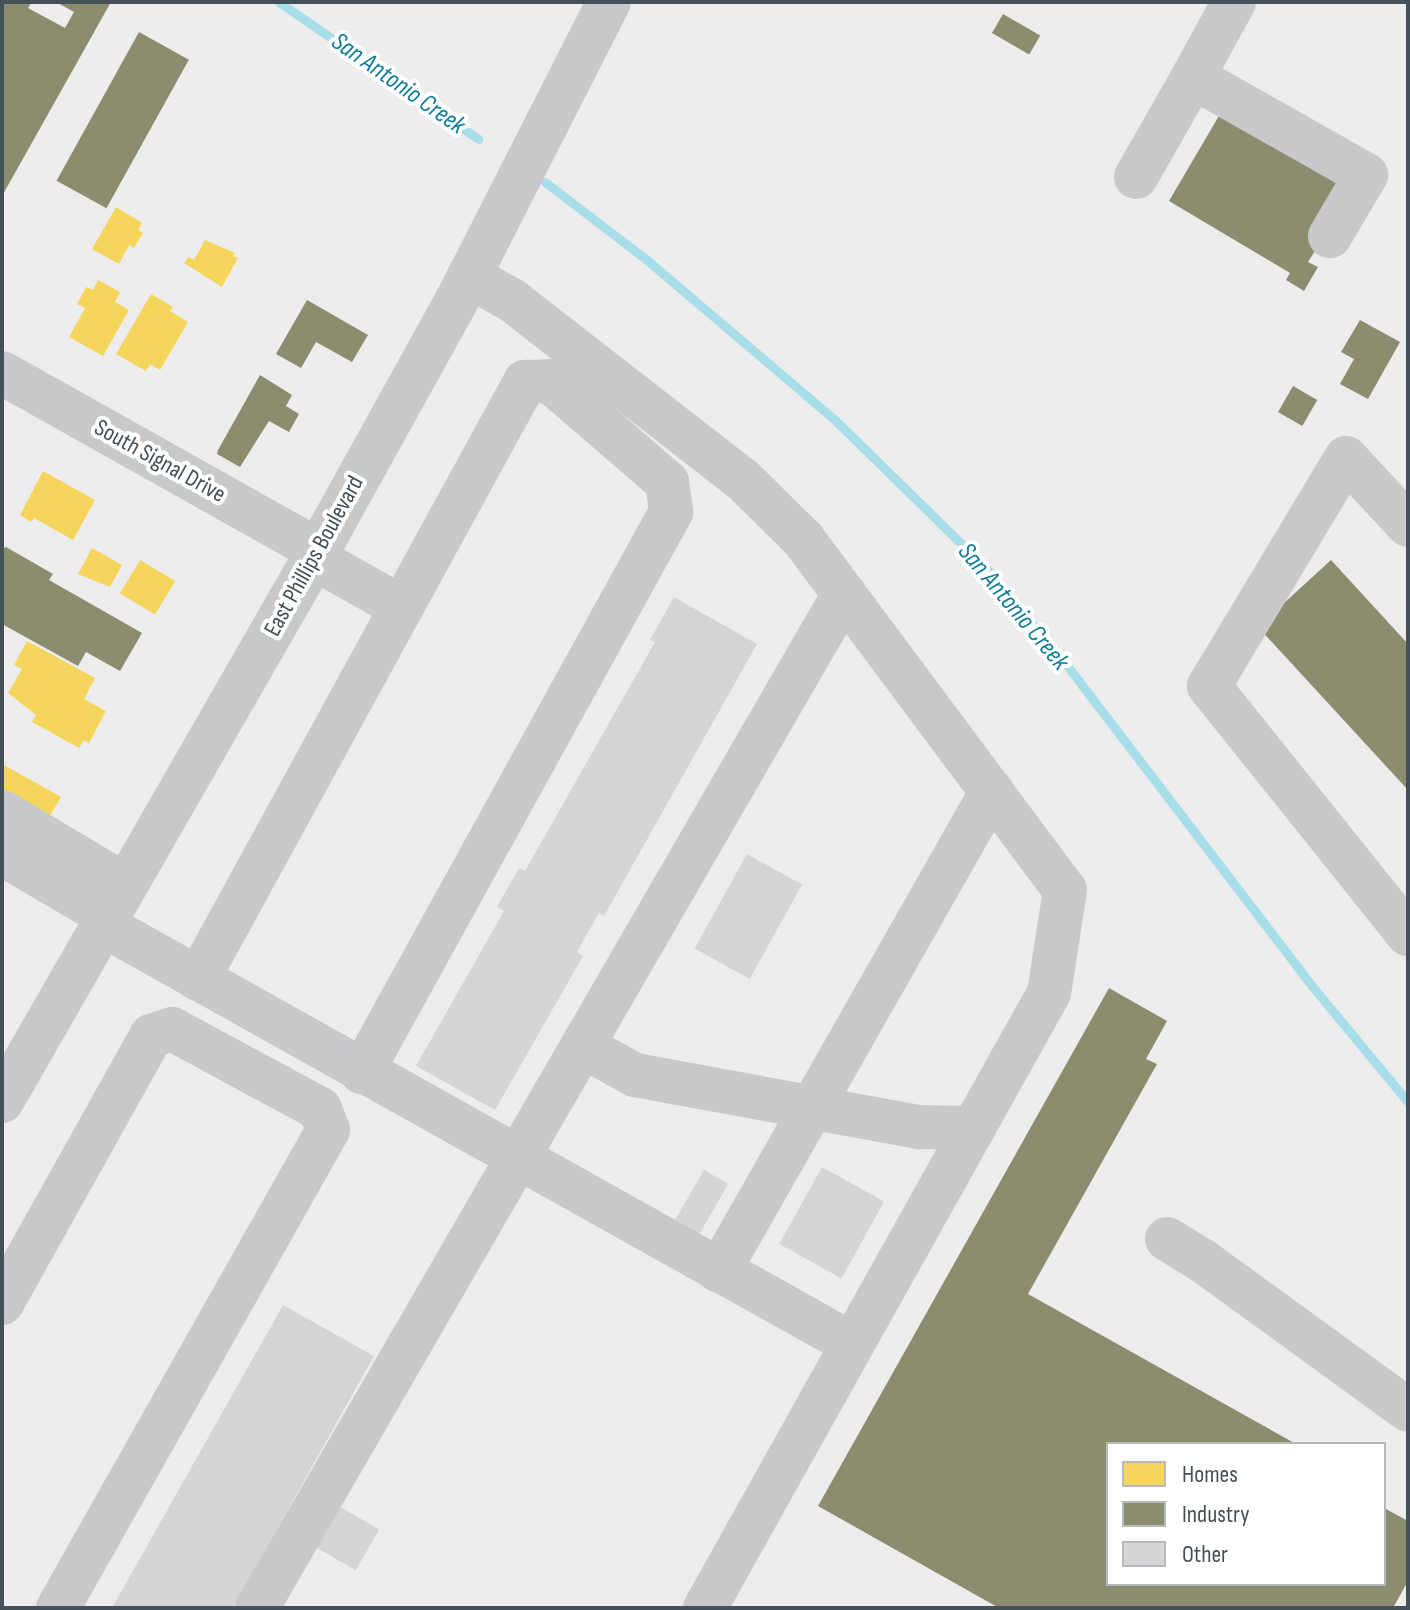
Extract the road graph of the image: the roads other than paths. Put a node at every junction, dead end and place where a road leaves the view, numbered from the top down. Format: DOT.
graph roads {
  1 [pos="609,2"];
  2 [pos="1234,2"];
  3 [pos="1193,77"];
  4 [pos="1136,177"];
  5 [pos="1330,236"];
  6 [pos="469,276"];
  7 [pos="2,373"];
  8 [pos="1408,525"];
  9 [pos="316,554"];
  10 [pos="844,594"];
  11 [pos="401,607"];
  12 [pos="992,791"];
  13 [pos="2,812"];
  14 [pos="2,854"];
  15 [pos="112,909"];
  16 [pos="1408,934"];
  17 [pos="198,979"];
  18 [pos="278,1024"];
  19 [pos="584,1047"];
  20 [pos="251,1070"];
  21 [pos="362,1072"];
  22 [pos="2,1101"];
  23 [pos="812,1108"];
  24 [pos="974,1128"];
  25 [pos="515,1158"];
  26 [pos="1167,1239"];
  27 [pos="719,1271"];
  28 [pos="2,1303"];
  29 [pos="852,1344"];
  30 [pos="1408,1410"];
  31 [pos="58,1608"];
  32 [pos="257,1608"];
  33 [pos="705,1608"];
  1 -- 6 [label="street, East Phillips Boulevard"];
  2 -- 3 [label="street"];
  3 -- 4 [label="street"];
  3 -- 5 [label="street"];
  6 -- 9 [label="street, East Phillips Boulevard"];
  6 -- 10 [label="street"];
  7 -- 9 [label="street, South Signal Drive"];
  8 -- 16 [label="street"];
  9 -- 11 [label="street, South Signal Drive"];
  9 -- 15 [label="street, East Phillips Boulevard"];
  10 -- 12 [label="street"];
  10 -- 19 [label="street"];
  11 -- 17 [label="street"];
  11 -- 21 [label="street"];
  12 -- 23 [label="street"];
  12 -- 24 [label="street"];
  13 -- 15 [label="street"];
  14 -- 15 [label="street"];
  15 -- 17 [label="street"];
  15 -- 22 [label="street, East Phillips Boulevard"];
  17 -- 18 [label="street"];
  18 -- 20 [label="street"];
  18 -- 21 [label="street"];
  19 -- 23 [label="street"];
  19 -- 25 [label="street"];
  20 -- 28 [label="street"];
  20 -- 31 [label="street"];
  21 -- 25 [label="street"];
  23 -- 24 [label="street"];
  23 -- 27 [label="street"];
  24 -- 29 [label="street"];
  25 -- 27 [label="street"];
  25 -- 32 [label="street"];
  26 -- 30 [label="street"];
  27 -- 29 [label="street"];
  29 -- 33 [label="street"];
}
